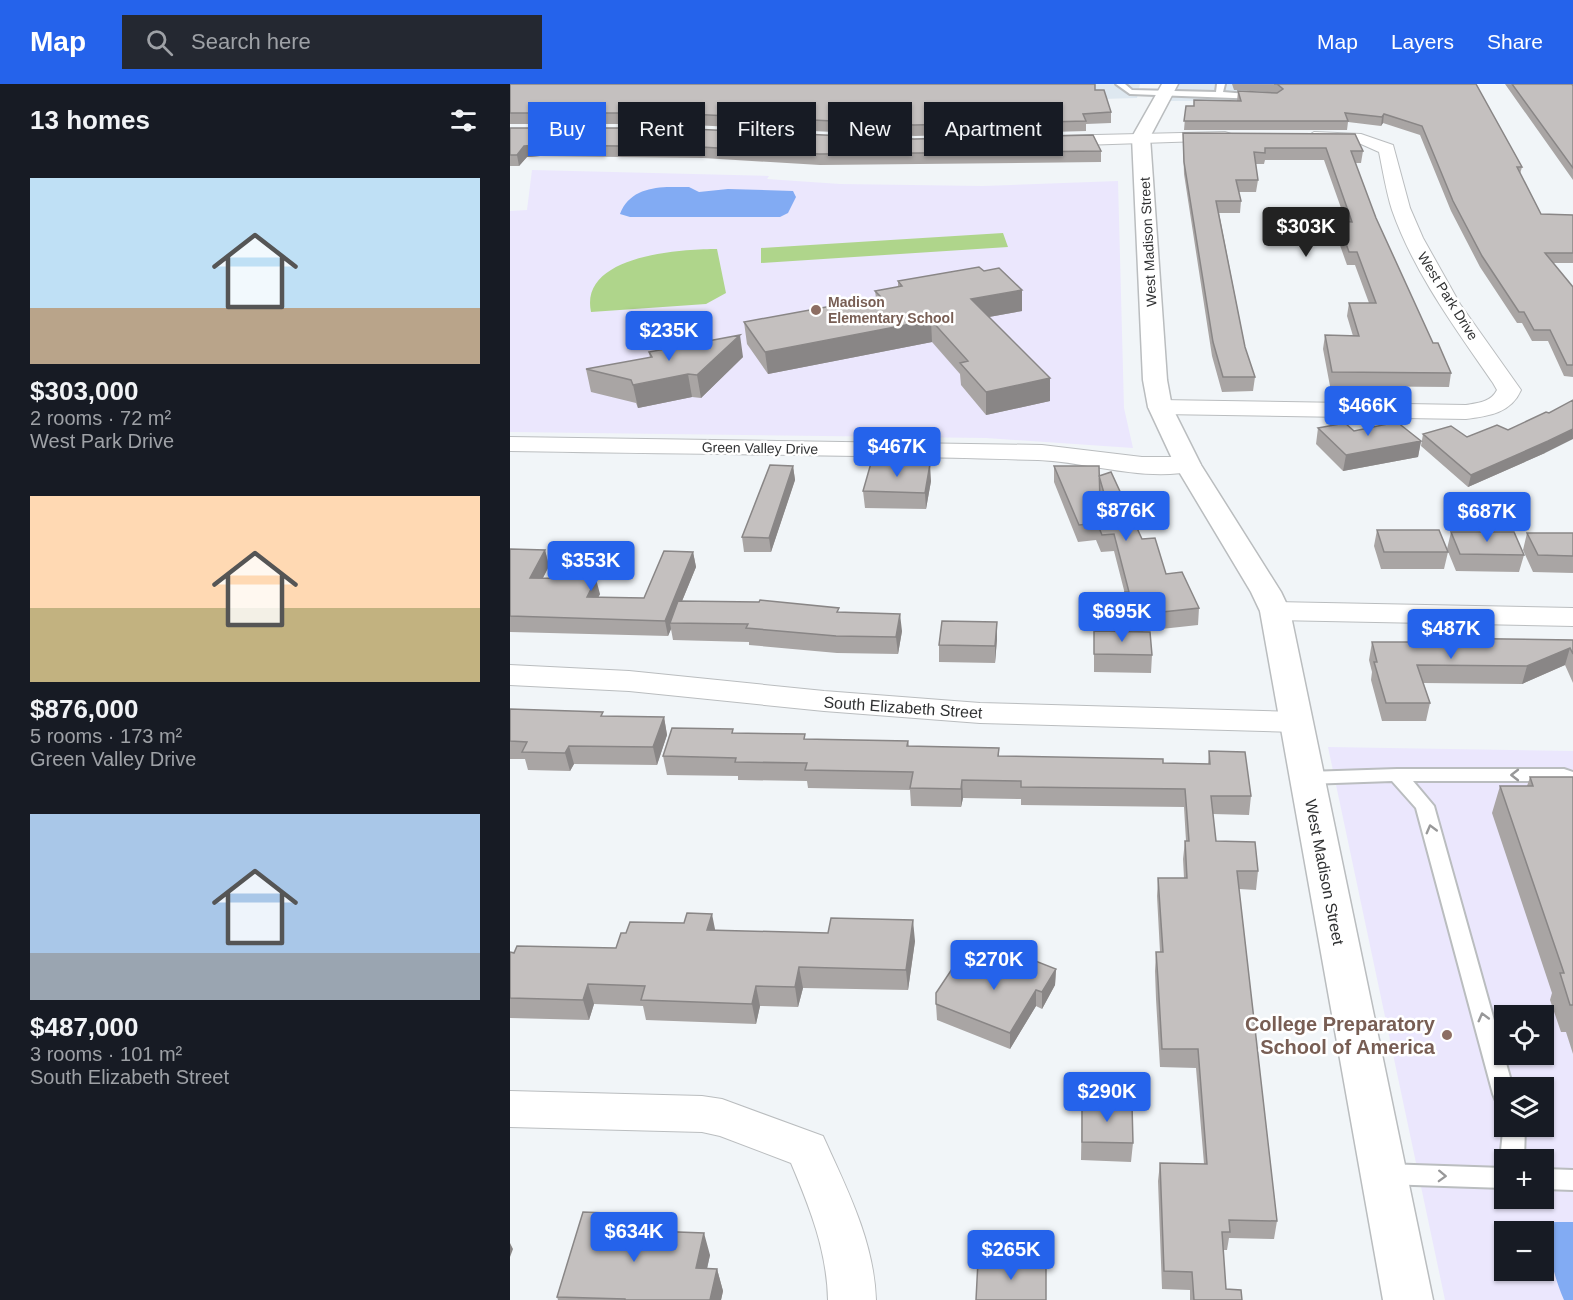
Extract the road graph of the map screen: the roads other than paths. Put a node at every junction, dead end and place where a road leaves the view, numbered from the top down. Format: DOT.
graph roads {
  1 [pos="1120,84"];
  2 [pos="1221,84"];
  3 [pos="1168,89"];
  4 [pos="1219,94"];
  5 [pos="1265,97"];
  6 [pos="1141,137"];
  7 [pos="1244,137"];
  8 [pos="1301,137"];
  9 [pos="1063,140"];
  10 [pos="1160,407"];
  11 [pos="510,444"];
  12 [pos="1188,465"];
  13 [pos="1275,610"];
  14 [pos="1573,617"];
  15 [pos="510,675"];
  16 [pos="1296,722"];
  17 [pos="1397,775"];
  18 [pos="1307,778"];
  19 [pos="1573,778"];
  20 [pos="1499,1077"];
  21 [pos="510,1110"];
  22 [pos="1383,1174"];
  23 [pos="1494,1178"];
  24 [pos="1554,1179"];
  25 [pos="1573,1180"];
  26 [pos="852,1300"];
  27 [pos="1408,1300"];
  1 -- 3 [label="lane"];
  2 -- 4 [label="lane"];
  3 -- 4 [label="lane"];
  3 -- 6 [label="street"];
  4 -- 5 [label="lane"];
  6 -- 7 [label="street"];
  6 -- 9 [label="street"];
  6 -- 10 [label="street, West Madison Street"];
  8 -- 10 [label="street, West Park Drive"];
  10 -- 12 [label="street, West Madison Street"];
  11 -- 12 [label="street, Green Valley Drive"];
  12 -- 13 [label="street, West Madison Street"];
  13 -- 14 [label="street"];
  13 -- 16 [label="street, West Madison Street"];
  15 -- 16 [label="street, South Elizabeth Street"];
  16 -- 18 [label="street, West Madison Street"];
  17 -- 18 [label="lane"];
  19 -- 17 [label="lane, one-way"];
  20 -- 17 [label="lane, one-way"];
  18 -- 22 [label="street, West Madison Street"];
  21 -- 26 [label="street"];
  22 -- 23 [label="lane, one-way"];
  22 -- 27 [label="street, West Madison Street"];
  24 -- 25 [label="lane"];
}
